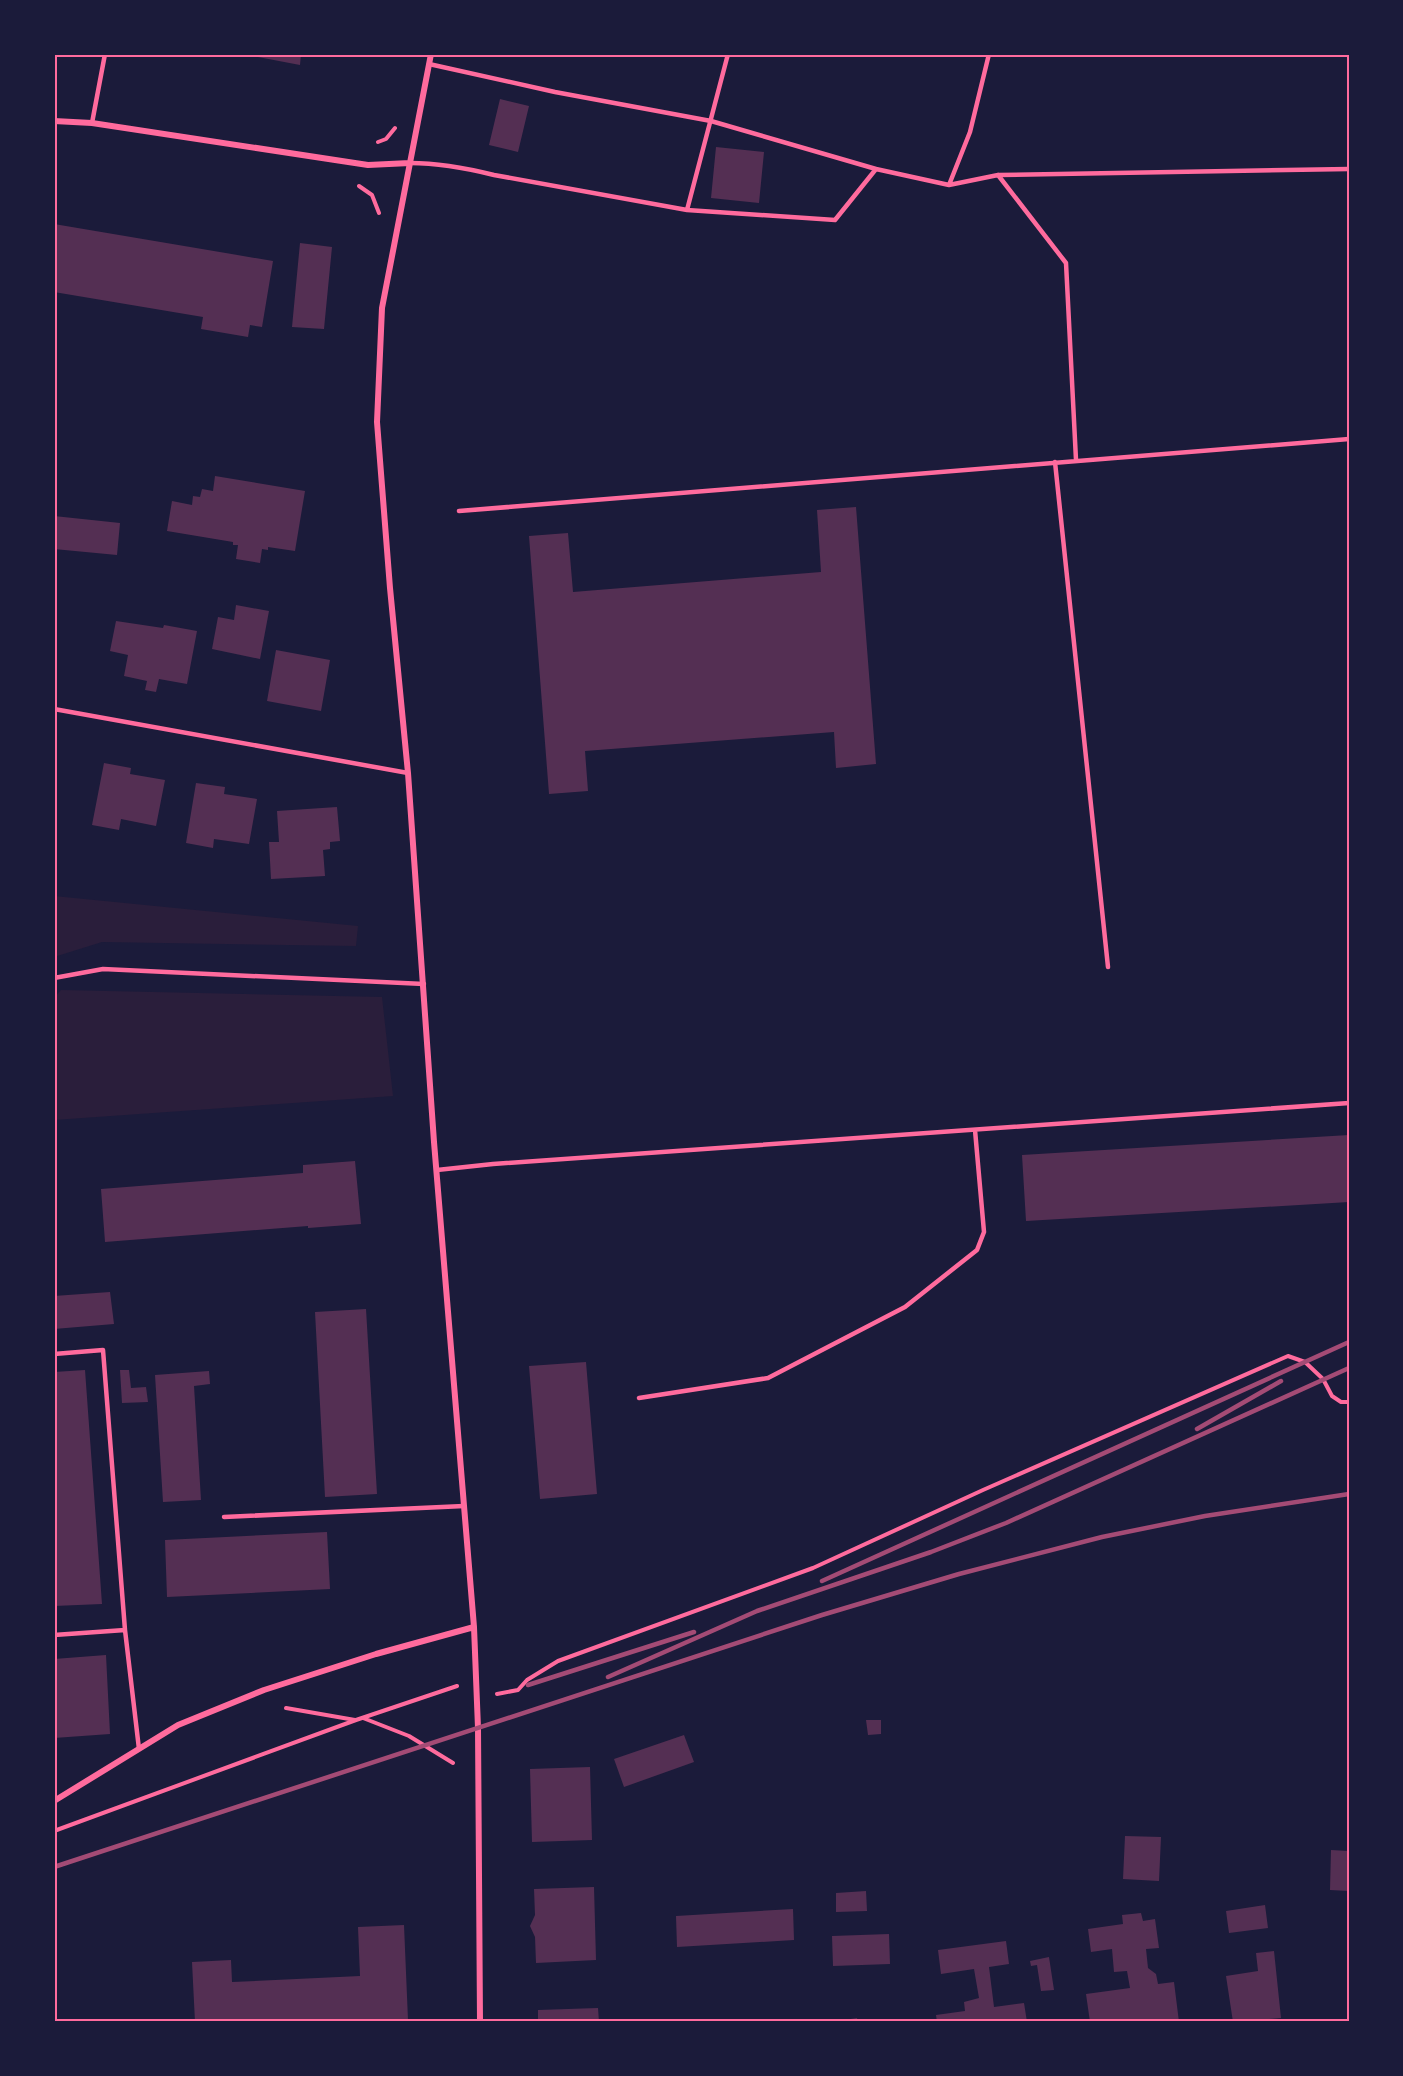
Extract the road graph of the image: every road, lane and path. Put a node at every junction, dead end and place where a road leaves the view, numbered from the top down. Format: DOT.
graph roads {
  1 [pos="105,54"];
  2 [pos="431,54"];
  3 [pos="728,54"];
  4 [pos="989,54"];
  5 [pos="429,64"];
  6 [pos="421,103"];
  7 [pos="54,121"];
  8 [pos="711,121"];
  9 [pos="92,123"];
  10 [pos="374,143"];
  11 [pos="410,163"];
  12 [pos="876,169"];
  13 [pos="1349,169"];
  14 [pos="998,175"];
  15 [pos="353,182"];
  16 [pos="949,184"];
  17 [pos="687,210"];
  18 [pos="381,218"];
  19 [pos="1349,439"];
  20 [pos="1076,460"];
  21 [pos="1055,462"];
  22 [pos="459,511"];
  23 [pos="54,709"];
  24 [pos="408,773"];
  25 [pos="1108,967"];
  26 [pos="54,978"];
  27 [pos="424,984"];
  28 [pos="1349,1103"];
  29 [pos="975,1130"];
  30 [pos="437,1170"];
  31 [pos="54,1354"];
  32 [pos="639,1398"];
  33 [pos="1349,1402"];
  34 [pos="464,1506"];
  35 [pos="224,1517"];
  36 [pos="474,1627"];
  37 [pos="125,1630"];
  38 [pos="54,1635"];
  39 [pos="458,1686"];
  40 [pos="493,1695"];
  41 [pos="286,1708"];
  42 [pos="363,1718"];
  43 [pos="356,1720"];
  44 [pos="139,1749"];
  45 [pos="453,1763"];
  46 [pos="54,1801"];
  47 [pos="54,1831"];
  48 [pos="480,2022"];
  1 -- 9 [label="lane"];
  2 -- 5 [label="street"];
  3 -- 8 [label="lane"];
  4 -- 16 [label="lane"];
  5 -- 6 [label="street"];
  5 -- 8 [label="lane"];
  6 -- 10 [label="path"];
  6 -- 11 [label="street"];
  7 -- 9 [label="street"];
  8 -- 12 [label="lane"];
  8 -- 17 [label="lane"];
  9 -- 11 [label="street"];
  11 -- 17 [label="lane"];
  11 -- 24 [label="street"];
  12 -- 16 [label="lane"];
  12 -- 17 [label="lane"];
  13 -- 14 [label="lane"];
  14 -- 16 [label="lane"];
  14 -- 20 [label="lane"];
  15 -- 18 [label="path"];
  19 -- 20 [label="lane"];
  20 -- 21 [label="lane"];
  21 -- 22 [label="lane"];
  21 -- 25 [label="lane"];
  23 -- 24 [label="lane"];
  24 -- 27 [label="street"];
  26 -- 27 [label="lane"];
  27 -- 30 [label="street"];
  28 -- 29 [label="lane"];
  29 -- 30 [label="lane"];
  29 -- 32 [label="lane"];
  30 -- 34 [label="street"];
  31 -- 37 [label="lane"];
  33 -- 40 [label="path"];
  34 -- 35 [label="lane"];
  34 -- 36 [label="street"];
  36 -- 44 [label="street"];
  36 -- 48 [label="street"];
  37 -- 38 [label="lane"];
  37 -- 44 [label="lane"];
  39 -- 42 [label="path"];
  41 -- 43 [label="path"];
  42 -- 43 [label="path"];
  42 -- 45 [label="path"];
  43 -- 47 [label="path"];
  44 -- 46 [label="street"];
}
